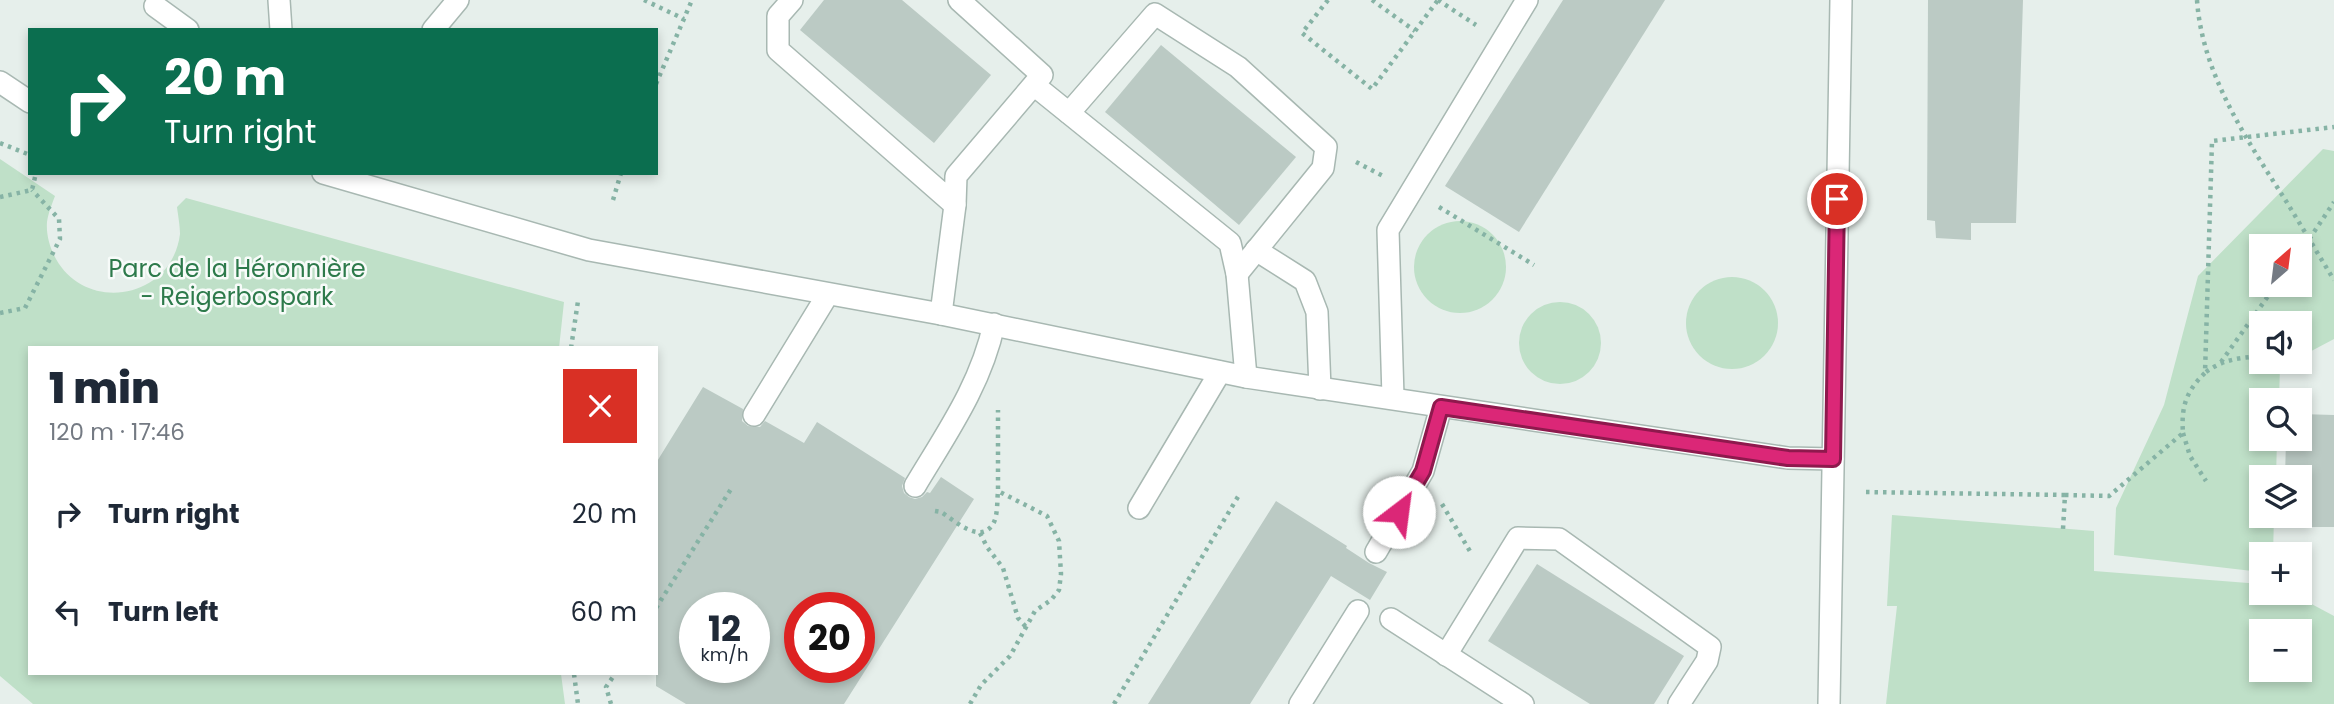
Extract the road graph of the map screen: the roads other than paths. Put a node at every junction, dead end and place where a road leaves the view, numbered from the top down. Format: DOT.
graph roads {
  1 [pos="279,0"];
  2 [pos="458,0"];
  3 [pos="792,0"];
  4 [pos="959,0"];
  5 [pos="1527,0"];
  6 [pos="1841,0"];
  7 [pos="155,6"];
  8 [pos="185,28"];
  9 [pos="281,28"];
  10 [pos="435,28"];
  11 [pos="0,82"];
  12 [pos="1034,85"];
  13 [pos="28,101"];
  14 [pos="1069,113"];
  15 [pos="336,175"];
  16 [pos="955,205"];
  17 [pos="1256,250"];
  18 [pos="1237,274"];
  19 [pos="828,294"];
  20 [pos="941,314"];
  21 [pos="994,324"];
  22 [pos="1220,372"];
  23 [pos="1246,377"];
  24 [pos="1320,389"];
  25 [pos="1393,397"];
  26 [pos="1441,407"];
  27 [pos="754,415"];
  28 [pos="1833,459"];
  29 [pos="915,486"];
  30 [pos="1139,508"];
  31 [pos="1376,552"];
  32 [pos="1358,611"];
  33 [pos="1391,619"];
  34 [pos="1446,654"];
  35 [pos="1300,704"];
  36 [pos="1522,704"];
  37 [pos="1679,704"];
  38 [pos="1829,704"];
  1 -- 9 [label="street"];
  2 -- 10 [label="street"];
  3 -- 16 [label="street"];
  4 -- 12 [label="street"];
  5 -- 25 [label="street"];
  6 -- 28 [label="street"];
  7 -- 8 [label="street"];
  11 -- 13 [label="street"];
  12 -- 14 [label="street"];
  12 -- 16 [label="street"];
  14 -- 17 [label="street"];
  14 -- 18 [label="street"];
  15 -- 19 [label="street"];
  16 -- 20 [label="street"];
  17 -- 18 [label="street"];
  17 -- 24 [label="street"];
  18 -- 23 [label="street"];
  19 -- 20 [label="street"];
  19 -- 27 [label="street"];
  20 -- 21 [label="street"];
  21 -- 22 [label="street"];
  21 -- 29 [label="street"];
  22 -- 23 [label="street"];
  22 -- 30 [label="street"];
  23 -- 24 [label="street"];
  24 -- 25 [label="street"];
  25 -- 26 [label="street"];
  26 -- 28 [label="street"];
  26 -- 31 [label="street"];
  28 -- 38 [label="street"];
  32 -- 35 [label="street"];
  33 -- 34 [label="street"];
  34 -- 36 [label="street"];
  34 -- 37 [label="street"];
}
